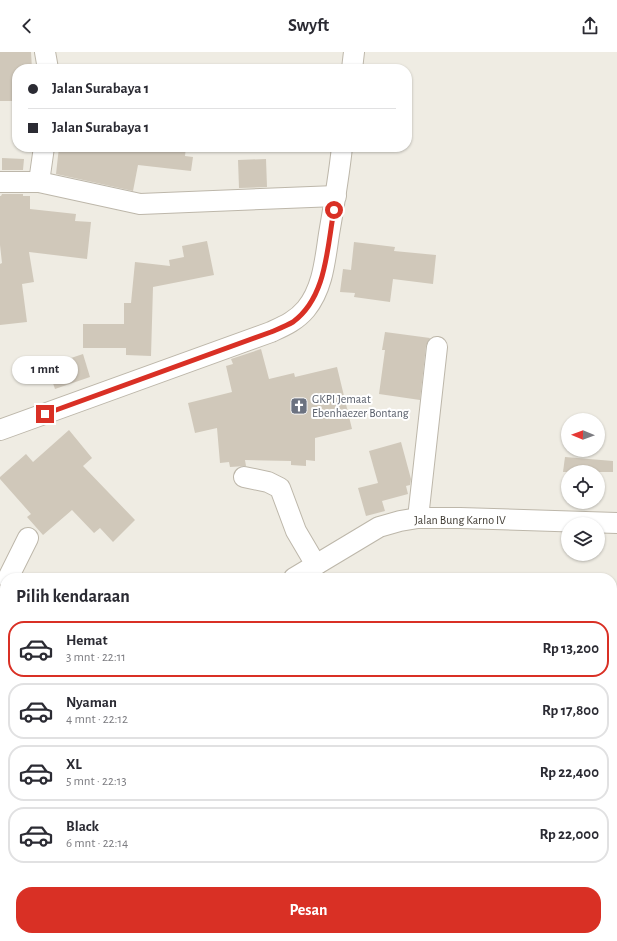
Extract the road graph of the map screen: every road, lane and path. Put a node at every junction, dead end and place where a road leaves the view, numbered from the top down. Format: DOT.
graph roads {
  1 [pos="46,52"];
  2 [pos="354,52"];
  3 [pos="47,64"];
  4 [pos="353,64"];
  5 [pos="43,152"];
  6 [pos="341,152"];
  7 [pos="0,182"];
  8 [pos="39,182"];
  9 [pos="336,196"];
  10 [pos="437,347"];
  11 [pos="0,430"];
  12 [pos="244,477"];
  13 [pos="418,518"];
  14 [pos="617,523"];
  15 [pos="28,538"];
  16 [pos="316,565"];
  17 [pos="10,573"];
  18 [pos="302,573"];
  1 -- 3 [label="street"];
  2 -- 4 [label="street"];
  5 -- 8 [label="street"];
  6 -- 9 [label="street"];
  7 -- 8 [label="street"];
  8 -- 9 [label="street"];
  9 -- 11 [label="street"];
  10 -- 13 [label="street"];
  12 -- 16 [label="street"];
  13 -- 14 [label="street, Jalan Bung Karno IV"];
  13 -- 16 [label="street, Jalan Bung Karno IV"];
  15 -- 17 [label="street"];
  16 -- 18 [label="street, Jalan Bung Karno IV"];
}
